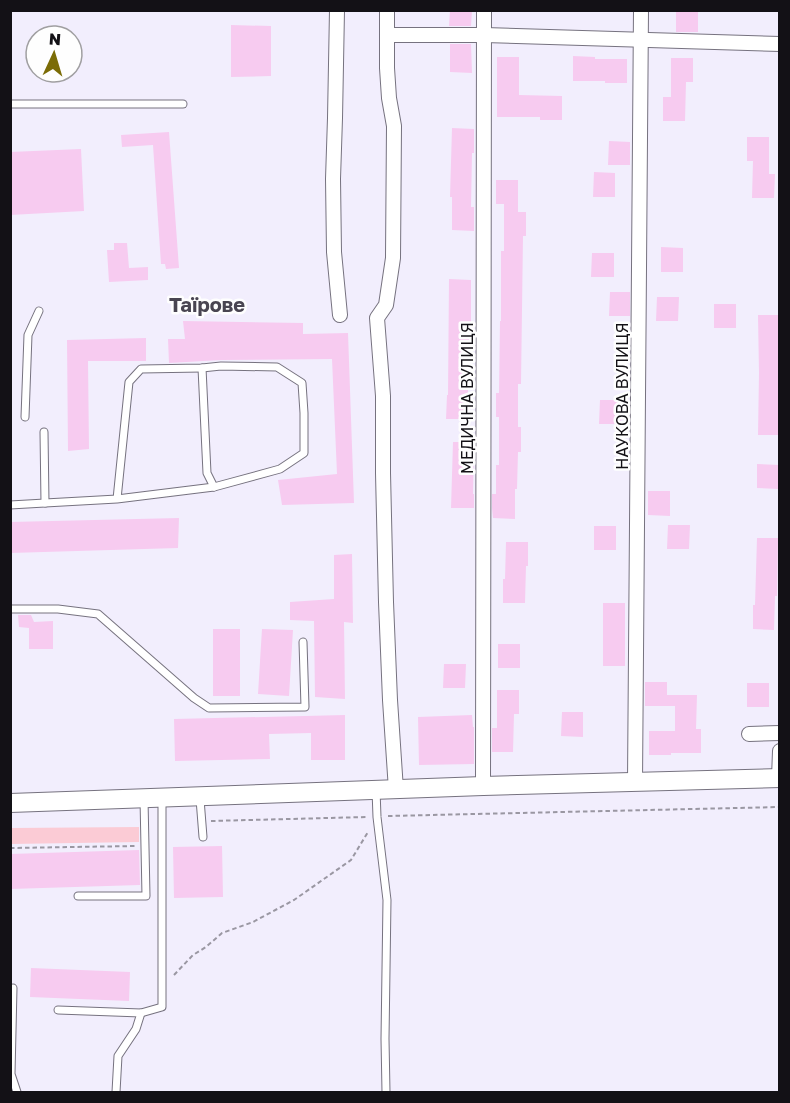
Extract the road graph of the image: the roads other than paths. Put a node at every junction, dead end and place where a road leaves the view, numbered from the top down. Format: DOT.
graph roads {
  1 [pos="337,10"];
  2 [pos="387,10"];
  3 [pos="484,10"];
  4 [pos="641,10"];
  5 [pos="387,35"];
  6 [pos="484,35"];
  7 [pos="641,40"];
  8 [pos="780,44"];
  9 [pos="10,104"];
  10 [pos="183,104"];
  11 [pos="39,312"];
  12 [pos="340,315"];
  13 [pos="202,368"];
  14 [pos="25,417"];
  15 [pos="44,432"];
  16 [pos="214,487"];
  17 [pos="117,499"];
  18 [pos="45,503"];
  19 [pos="10,505"];
  20 [pos="10,609"];
  21 [pos="303,642"];
  22 [pos="780,733"];
  23 [pos="749,734"];
  24 [pos="780,751"];
  25 [pos="779,778"];
  26 [pos="635,782"];
  27 [pos="483,786"];
  28 [pos="376,790"];
  29 [pos="396,790"];
  30 [pos="200,796"];
  31 [pos="144,798"];
  32 [pos="162,798"];
  33 [pos="10,803"];
  34 [pos="203,837"];
  35 [pos="78,896"];
  36 [pos="13,988"];
  37 [pos="58,1010"];
  38 [pos="141,1013"];
  39 [pos="17,1092"];
  40 [pos="116,1092"];
  41 [pos="386,1092"];
  1 -- 12 [label="street"];
  2 -- 5 [label="street"];
  3 -- 6 [label="street, МЕДИЧНА ВУЛИЦЯ"];
  4 -- 7 [label="street, НАУКОВА ВУЛИЦЯ"];
  5 -- 6 [label="street"];
  5 -- 29 [label="street"];
  6 -- 7 [label="street"];
  6 -- 27 [label="street, МЕДИЧНА ВУЛИЦЯ"];
  7 -- 8 [label="street"];
  7 -- 26 [label="street, НАУКОВА ВУЛИЦЯ"];
  9 -- 10 [label="lane"];
  11 -- 14 [label="lane"];
  13 -- 16 [label="lane"];
  13 -- 16 [label="lane"];
  13 -- 17 [label="lane"];
  15 -- 18 [label="lane"];
  16 -- 17 [label="lane"];
  17 -- 18 [label="lane"];
  18 -- 19 [label="lane"];
  20 -- 21 [label="lane"];
  22 -- 23 [label="street"];
  24 -- 25 [label="street"];
  25 -- 26 [label="street"];
  26 -- 27 [label="street"];
  27 -- 29 [label="street"];
  28 -- 29 [label="street"];
  28 -- 30 [label="street"];
  28 -- 41 [label="lane"];
  30 -- 32 [label="street"];
  30 -- 34 [label="lane"];
  31 -- 32 [label="street"];
  31 -- 33 [label="street"];
  31 -- 35 [label="lane"];
  32 -- 38 [label="lane"];
  36 -- 39 [label="lane"];
  37 -- 38 [label="lane"];
  38 -- 40 [label="lane"];
}
